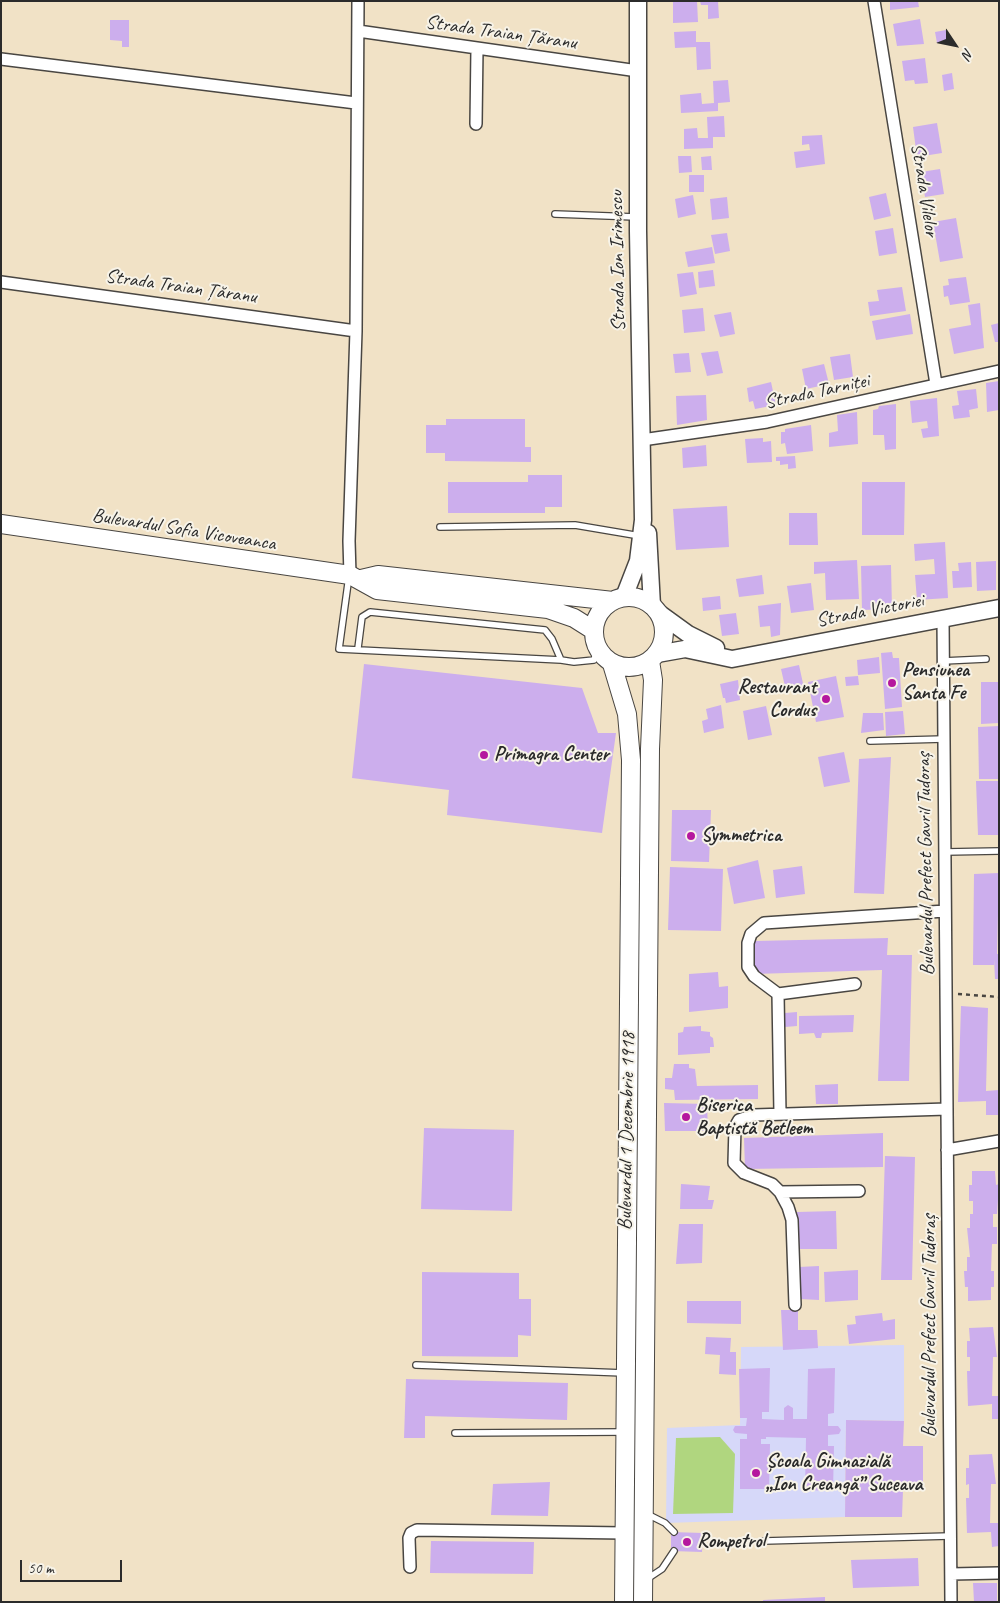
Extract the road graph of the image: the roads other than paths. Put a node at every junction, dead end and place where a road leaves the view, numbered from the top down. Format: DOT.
graph roads {
  1 [pos="358,1"];
  2 [pos="638,1"];
  3 [pos="874,1"];
  4 [pos="358,31"];
  5 [pos="477,48"];
  6 [pos="1,59"];
  7 [pos="638,71"];
  8 [pos="356,103"];
  9 [pos="476,124"];
  10 [pos="556,214"];
  11 [pos="638,217"];
  12 [pos="1,282"];
  13 [pos="356,331"];
  14 [pos="999,371"];
  15 [pos="936,384"];
  16 [pos="642,440"];
  17 [pos="1,524"];
  18 [pos="440,527"];
  19 [pos="645,531"];
  20 [pos="355,578"];
  21 [pos="619,599"];
  22 [pos="999,608"];
  23 [pos="656,609"];
  24 [pos="943,619"];
  25 [pos="593,630"];
  26 [pos="358,648"];
  27 [pos="597,649"];
  28 [pos="750,655"];
  29 [pos="654,657"];
  30 [pos="986,659"];
  31 [pos="561,660"];
  32 [pos="943,661"];
  33 [pos="612,664"];
  34 [pos="944,739"];
  35 [pos="870,740"];
  36 [pos="999,851"];
  37 [pos="945,852"];
  38 [pos="945,911"];
  39 [pos="855,984"];
  40 [pos="778,994"];
  41 [pos="947,1109"];
  42 [pos="780,1114"];
  43 [pos="999,1141"];
  44 [pos="947,1150"];
  45 [pos="859,1191"];
  46 [pos="780,1192"];
  47 [pos="794,1305"];
  48 [pos="416,1364"];
  49 [pos="626,1373"];
  50 [pos="626,1432"];
  51 [pos="456,1433"];
  52 [pos="644,1513"];
  53 [pos="674,1532"];
  54 [pos="624,1533"];
  55 [pos="950,1536"];
  56 [pos="764,1541"];
  57 [pos="674,1551"];
  58 [pos="410,1566"];
  59 [pos="999,1573"];
  60 [pos="951,1574"];
  61 [pos="643,1582"];
  62 [pos="624,1602"];
  63 [pos="643,1602"];
  64 [pos="951,1602"];
  1 -- 4 [label="street"];
  2 -- 7 [label="main road, Strada Ion Irimescu"];
  3 -- 15 [label="street, Strada Vilelor"];
  4 -- 5 [label="street, Strada Traian Țăranu"];
  4 -- 8 [label="street"];
  5 -- 7 [label="street, Strada Traian Țăranu"];
  5 -- 9 [label="street"];
  6 -- 8 [label="street"];
  7 -- 11 [label="main road, Strada Ion Irimescu"];
  8 -- 13 [label="street"];
  10 -- 11 [label="lane"];
  11 -- 16 [label="main road, Strada Ion Irimescu"];
  12 -- 13 [label="street, Strada Traian Țăranu"];
  13 -- 20 [label="street"];
  14 -- 15 [label="street, Strada Tarniței"];
  15 -- 16 [label="street, Strada Tarniței"];
  16 -- 19 [label="main road, Strada Ion Irimescu"];
  17 -- 20 [label="main road, Bulevardul Sofia Vicoveanca"];
  18 -- 19 [label="lane"];
  19 -- 21 [label="main road, Strada Ion Irimescu"];
  19 -- 23 [label="main road, Strada Ion Irimescu"];
  20 -- 21 [label="main road, Bulevardul Sofia Vicoveanca"];
  20 -- 25 [label="main road, Bulevardul Sofia Vicoveanca"];
  20 -- 26 [label="lane"];
  21 -- 23 [label="main road"];
  21 -- 25 [label="main road"];
  22 -- 24 [label="main road, Strada Victoriei"];
  23 -- 28 [label="main road, Strada Victoriei"];
  23 -- 29 [label="main road"];
  24 -- 28 [label="main road, Strada Victoriei"];
  24 -- 32 [label="street, Bulevardul Prefect Gavril Tudoraș"];
  25 -- 27 [label="main road"];
  26 -- 31 [label="lane"];
  26 -- 31 [label="lane"];
  27 -- 31 [label="lane"];
  27 -- 33 [label="main road"];
  28 -- 29 [label="main road, Strada Victoriei"];
  29 -- 33 [label="main road"];
  29 -- 52 [label="main road, Bulevardul 1 Decembrie 1918"];
  30 -- 32 [label="lane"];
  32 -- 34 [label="street, Bulevardul Prefect Gavril Tudoraș"];
  33 -- 49 [label="main road, Bulevardul 1 Decembrie 1918"];
  34 -- 35 [label="lane"];
  34 -- 37 [label="street, Bulevardul Prefect Gavril Tudoraș"];
  36 -- 37 [label="lane"];
  37 -- 38 [label="street, Bulevardul Prefect Gavril Tudoraș"];
  38 -- 40 [label="street"];
  38 -- 41 [label="street, Bulevardul Prefect Gavril Tudoraș"];
  39 -- 40 [label="street"];
  40 -- 42 [label="street"];
  41 -- 42 [label="street"];
  41 -- 44 [label="street, Bulevardul Prefect Gavril Tudoraș"];
  42 -- 46 [label="street"];
  43 -- 44 [label="street"];
  44 -- 55 [label="street, Bulevardul Prefect Gavril Tudoraș"];
  45 -- 46 [label="street"];
  46 -- 47 [label="street"];
  48 -- 49 [label="lane"];
  49 -- 50 [label="main road, Bulevardul 1 Decembrie 1918"];
  50 -- 51 [label="lane"];
  50 -- 54 [label="main road, Bulevardul 1 Decembrie 1918"];
  52 -- 53 [label="lane"];
  52 -- 61 [label="main road, Bulevardul 1 Decembrie 1918"];
  54 -- 58 [label="street"];
  54 -- 62 [label="main road, Bulevardul 1 Decembrie 1918"];
  55 -- 56 [label="lane"];
  55 -- 60 [label="street, Bulevardul Prefect Gavril Tudoraș"];
  57 -- 61 [label="lane"];
  59 -- 60 [label="street"];
  60 -- 64 [label="street, Bulevardul Prefect Gavril Tudoraș"];
  61 -- 63 [label="main road, Bulevardul 1 Decembrie 1918"];
}
